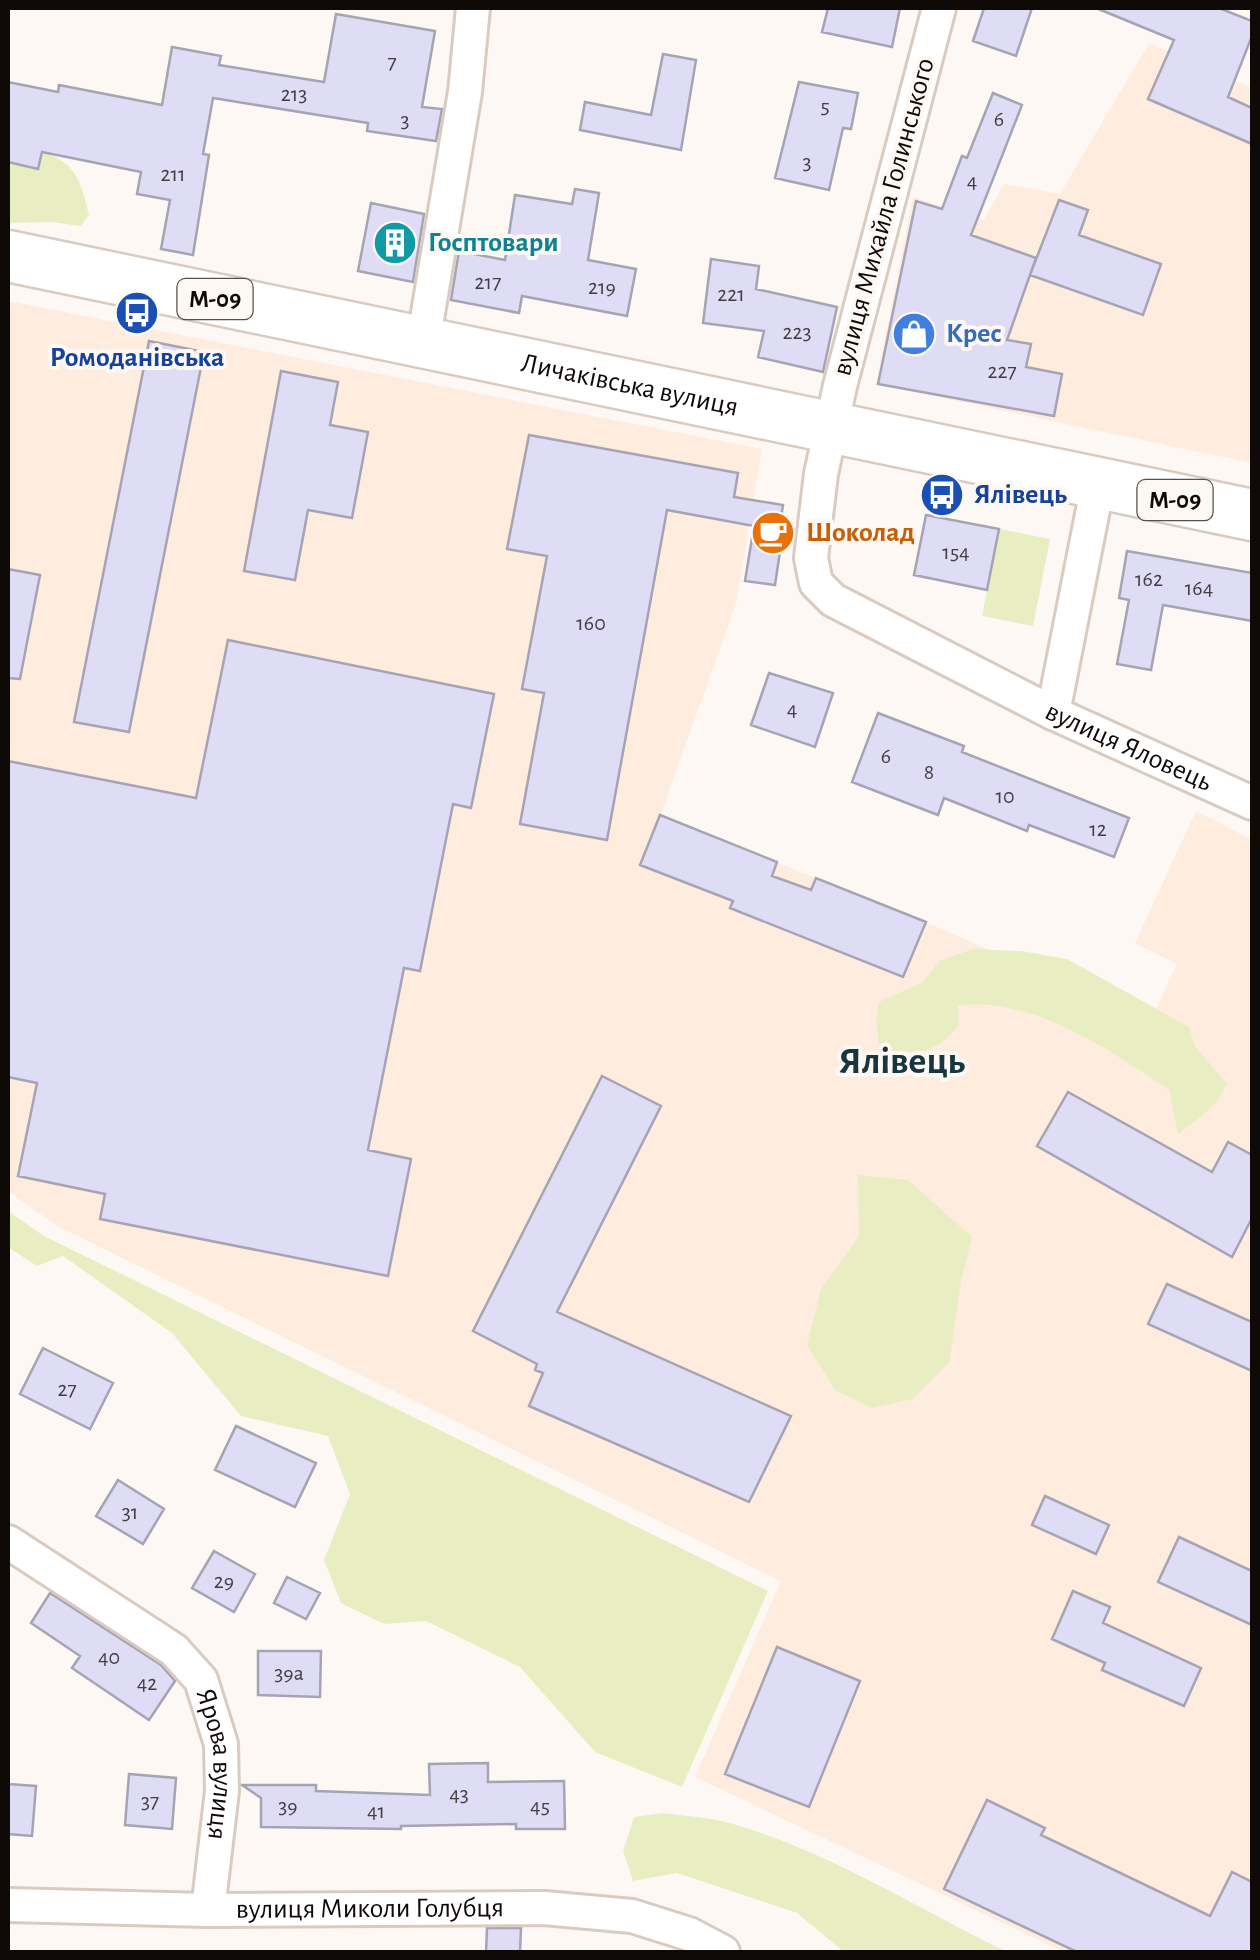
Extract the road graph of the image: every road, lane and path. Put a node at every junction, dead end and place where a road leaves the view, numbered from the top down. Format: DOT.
graph roads {
  1 [pos="473,8"];
  2 [pos="939,8"];
  3 [pos="8,256"];
  4 [pos="423,343"];
  5 [pos="830,428"];
  6 [pos="1098,484"];
  7 [pos="1252,515"];
  8 [pos="1053,712"];
  9 [pos="1252,802"];
  10 [pos="8,1542"];
  11 [pos="8,1905"];
  12 [pos="208,1910"];
  13 [pos="723,1952"];
  1 -- 4 [label="street"];
  2 -- 5 [label="street, вулиця Михайла Голинського"];
  3 -- 4 [label="main road, Личаківська вулиця / М-09"];
  4 -- 5 [label="main road, Личаківська вулиця / М-09"];
  5 -- 6 [label="main road, Личаківська вулиця / М-09"];
  5 -- 8 [label="street, вулиця Михайла Голинського"];
  6 -- 7 [label="main road, Личаківська вулиця / М-09"];
  6 -- 8 [label="street, вулиця Яловець"];
  8 -- 9 [label="street, вулиця Яловець"];
  10 -- 12 [label="street, Ярова вулиця"];
  11 -- 12 [label="street, вулиця Миколи Голубця"];
  12 -- 13 [label="street, вулиця Миколи Голубця"];
}
